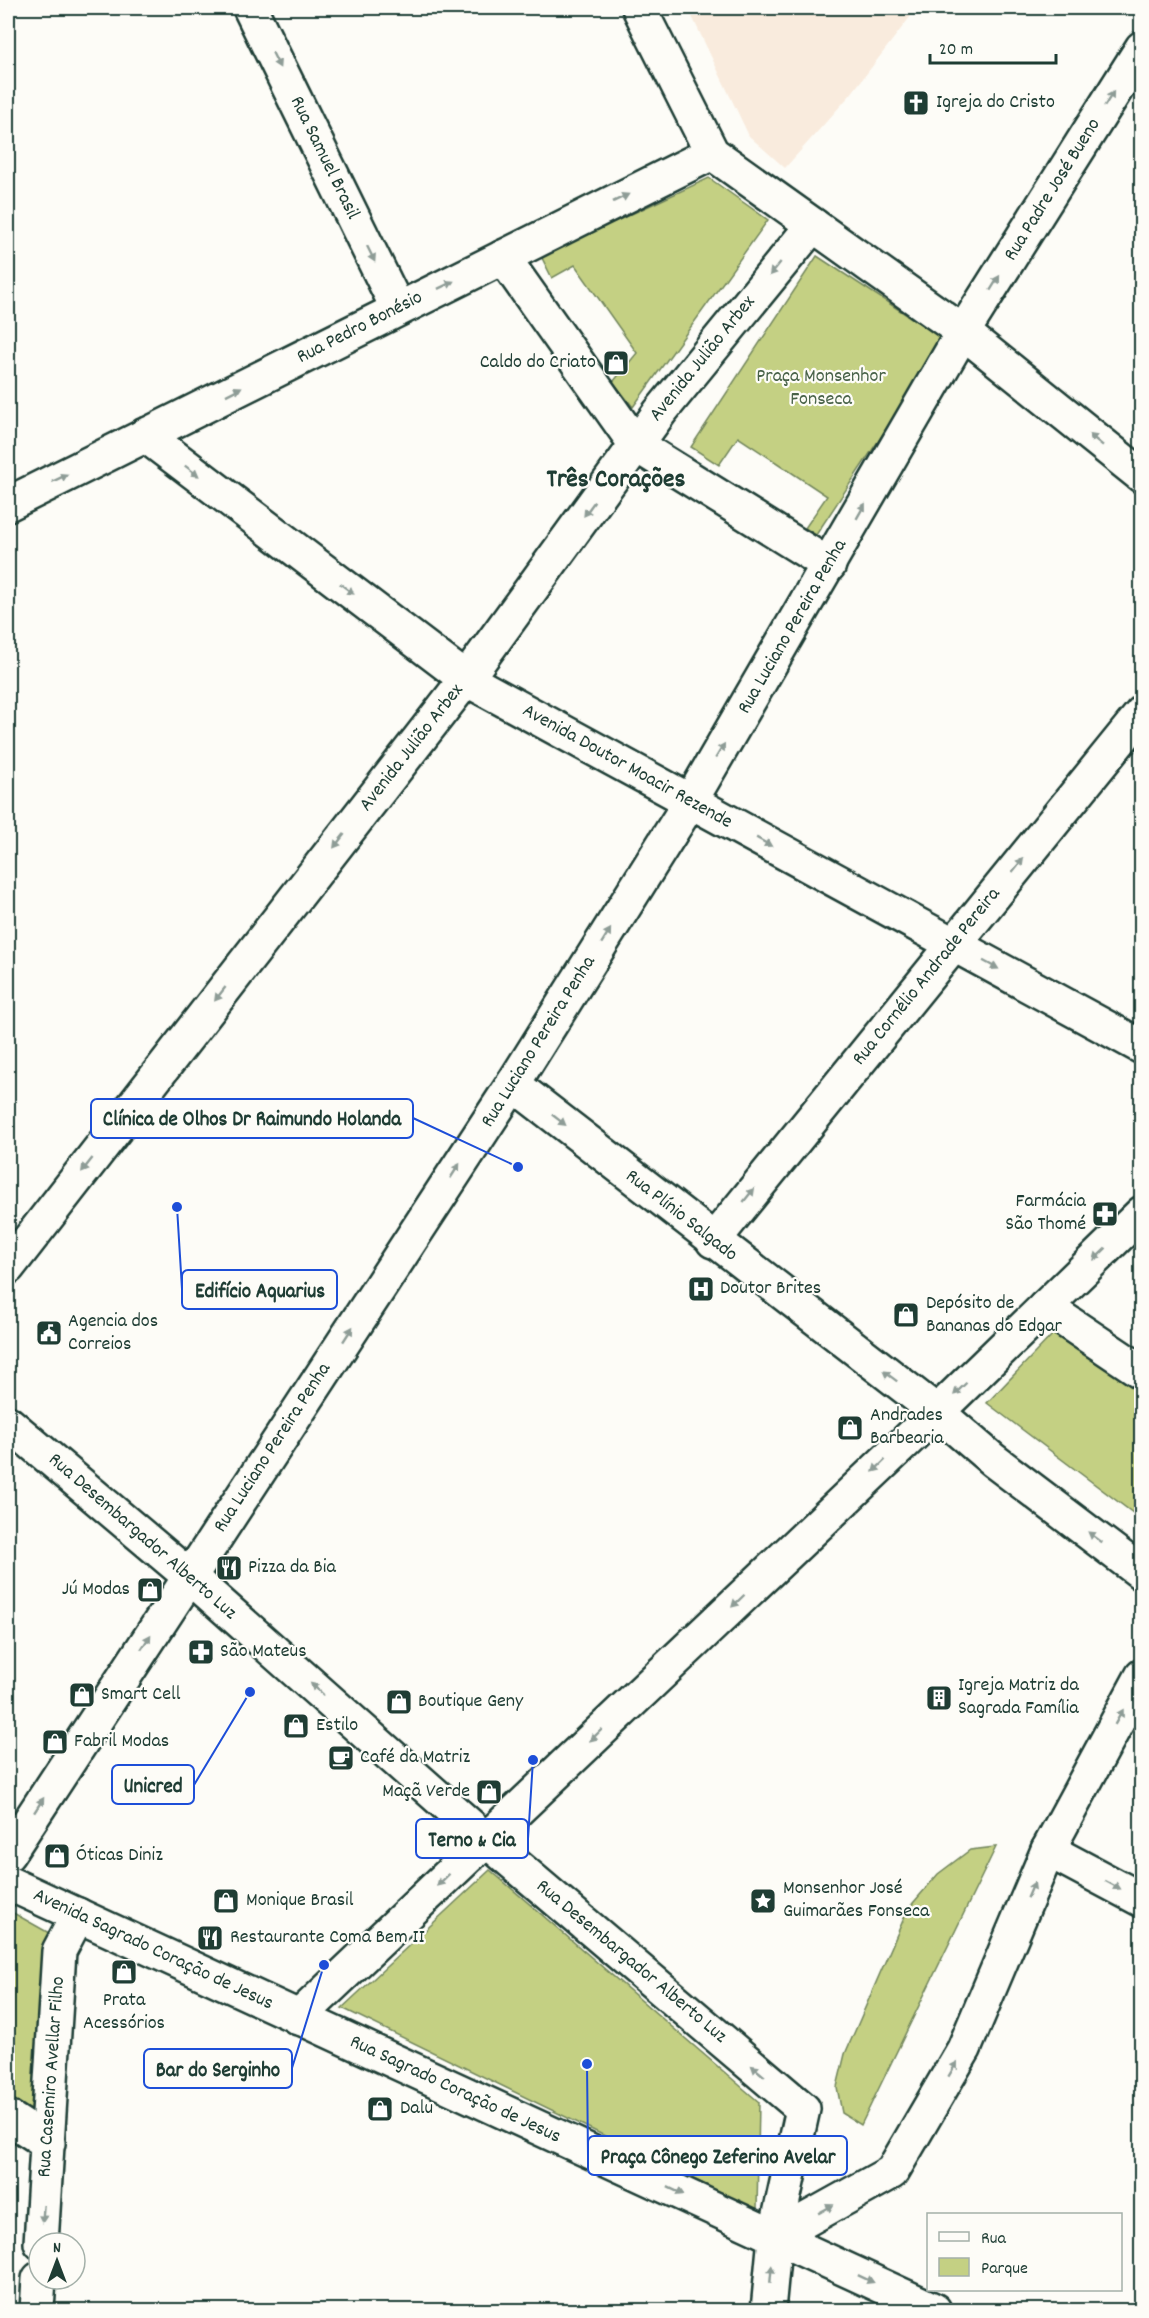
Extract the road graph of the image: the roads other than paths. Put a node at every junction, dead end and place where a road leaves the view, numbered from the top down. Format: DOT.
graph roads {
  1 [pos="250,8"];
  2 [pos="639,8"];
  3 [pos="1142,48"];
  4 [pos="712,153"];
  5 [pos="813,225"];
  6 [pos="503,257"];
  7 [pos="398,309"];
  8 [pos="963,332"];
  9 [pos="145,435"];
  10 [pos="636,445"];
  11 [pos="1142,476"];
  12 [pos="8,504"];
  13 [pos="830,565"];
  14 [pos="466,679"];
  15 [pos="1142,713"];
  16 [pos="690,802"];
  17 [pos="953,945"];
  18 [pos="1142,1047"];
  19 [pos="513,1084"];
  20 [pos="1142,1213"];
  21 [pos="713,1241"];
  22 [pos="8,1267"];
  23 [pos="1045,1307"];
  24 [pos="1142,1372"];
  25 [pos="937,1412"];
  26 [pos="8,1423"];
  27 [pos="1142,1573"];
  28 [pos="189,1576"];
  29 [pos="1142,1676"];
  30 [pos="486,1840"];
  31 [pos="1048,1850"];
  32 [pos="8,1854"];
  33 [pos="8,1883"];
  34 [pos="1142,1900"];
  35 [pos="78,1915"];
  36 [pos="298,2018"];
  37 [pos="8,2117"];
  38 [pos="48,2143"];
  39 [pos="42,2231"];
  40 [pos="775,2237"];
  41 [pos="38,2291"];
  42 [pos="37,2310"];
  43 [pos="768,2310"];
  44 [pos="934,2310"];
  1 -- 7 [label="street, Rua Samuel Brasil, one-way"];
  2 -- 4 [label="street"];
  8 -- 3 [label="street, Rua Padre José Bueno, one-way"];
  4 -- 5 [label="street"];
  6 -- 4 [label="street, Rua Pedro Bonésio, one-way"];
  5 -- 8 [label="street"];
  5 -- 10 [label="street, Avenida Julião Arbex, one-way"];
  7 -- 6 [label="street, Rua Pedro Bonésio, one-way"];
  6 -- 10 [label="street"];
  9 -- 7 [label="street, Rua Pedro Bonésio, one-way"];
  11 -- 8 [label="street, one-way"];
  13 -- 8 [label="street, Rua Luciano Pereira Penha, one-way"];
  12 -- 9 [label="street, Rua Pedro Bonésio, one-way"];
  9 -- 14 [label="street, Avenida Doutor Moacir Rezende, one-way"];
  10 -- 13 [label="street"];
  10 -- 14 [label="street, Avenida Julião Arbex, one-way"];
  16 -- 13 [label="street, Rua Luciano Pereira Penha, one-way"];
  14 -- 16 [label="street, Avenida Doutor Moacir Rezende"];
  14 -- 22 [label="street, Avenida Julião Arbex, one-way"];
  17 -- 15 [label="street, Rua Cornélio Andrade Pereira, one-way"];
  16 -- 17 [label="street, Avenida Doutor Moacir Rezende, one-way"];
  19 -- 16 [label="street, Rua Luciano Pereira Penha, one-way"];
  17 -- 18 [label="street, Avenida Doutor Moacir Rezende, one-way"];
  21 -- 17 [label="street, Rua Cornélio Andrade Pereira, one-way"];
  19 -- 21 [label="street, Rua Plínio Salgado, one-way"];
  28 -- 19 [label="street, Rua Luciano Pereira Penha, one-way"];
  20 -- 23 [label="street, one-way"];
  25 -- 21 [label="street, Rua Plínio Salgado, one-way"];
  23 -- 24 [label="street"];
  23 -- 25 [label="street, one-way"];
  27 -- 25 [label="street, Rua Plínio Salgado, one-way"];
  25 -- 30 [label="street, one-way"];
  26 -- 28 [label="street, Rua Desembargador Alberto Luz"];
  30 -- 28 [label="street, Rua Desembargador Alberto Luz, one-way"];
  32 -- 28 [label="street, Rua Luciano Pereira Penha, one-way"];
  31 -- 29 [label="street, one-way"];
  30 -- 36 [label="street, one-way"];
  40 -- 30 [label="street, Rua Desembargador Alberto Luz, one-way"];
  31 -- 34 [label="street, one-way"];
  40 -- 31 [label="street, one-way"];
  33 -- 35 [label="street, Avenida Sagrado Coração de Jesus"];
  35 -- 36 [label="street, Avenida Sagrado Coração de Jesus"];
  35 -- 38 [label="street, Rua Casemiro Avellar Filho"];
  36 -- 40 [label="street, Rua Sagrado Coração de Jesus, one-way"];
  37 -- 38 [label="street"];
  38 -- 39 [label="street, Rua Casemiro Avellar Filho, one-way"];
  43 -- 40 [label="street, one-way"];
  40 -- 44 [label="street, one-way"];
  41 -- 42 [label="street"];
}
